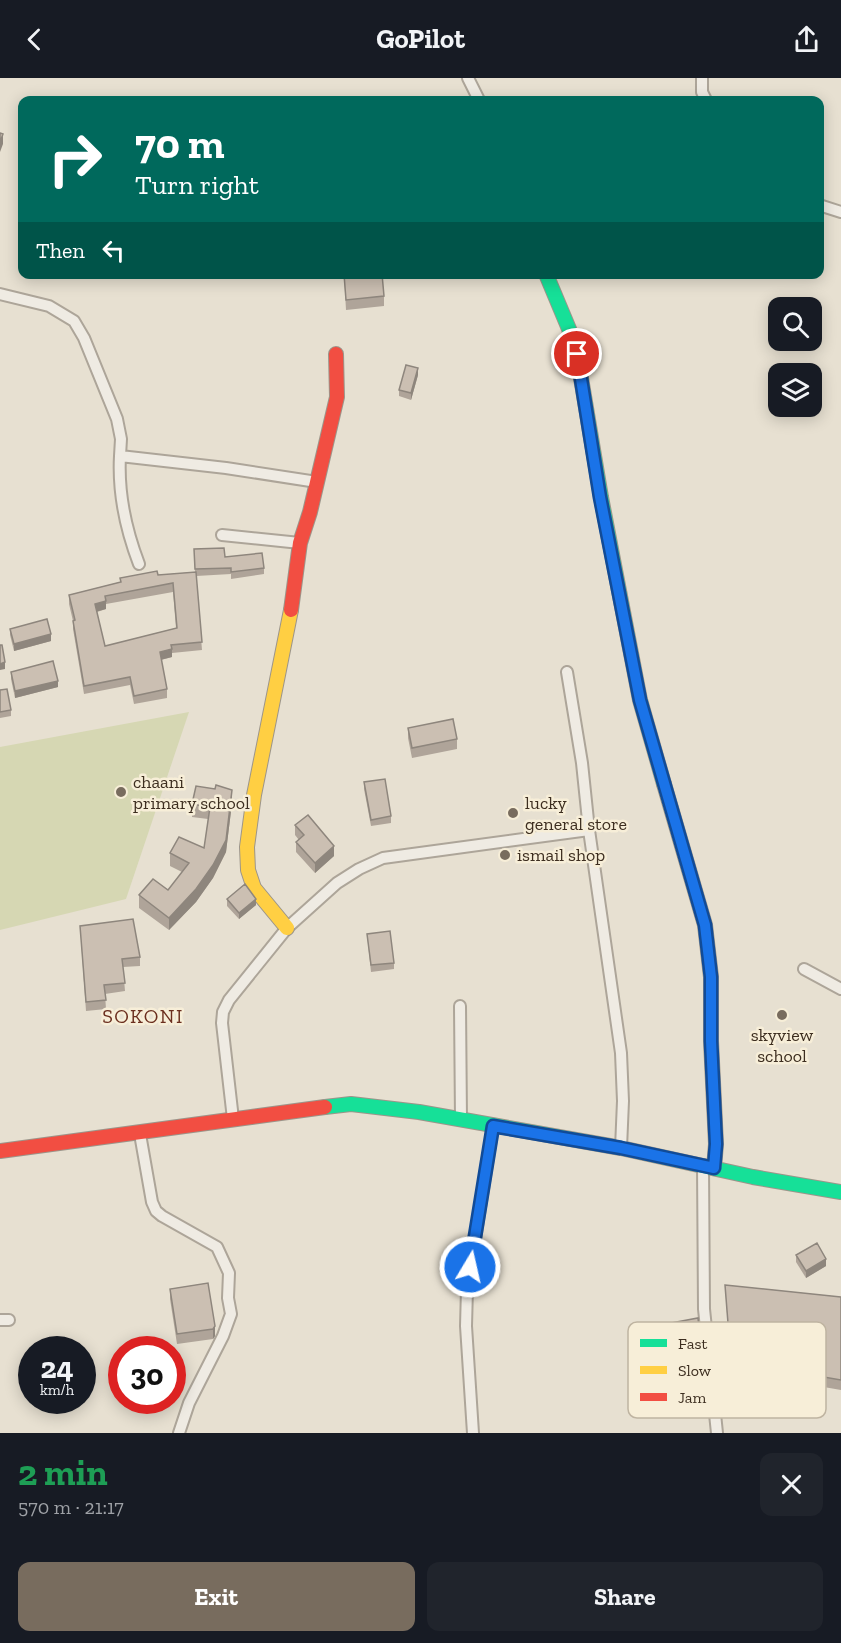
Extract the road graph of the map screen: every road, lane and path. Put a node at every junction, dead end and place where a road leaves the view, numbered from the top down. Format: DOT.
graph roads {
  1 [pos="468,78"];
  2 [pos="702,78"];
  3 [pos="477,96"];
  4 [pos="704,96"];
  5 [pos="824,207"];
  6 [pos="841,212"];
  7 [pos="548,279"];
  8 [pos="0,294"];
  9 [pos="336,354"];
  10 [pos="120,456"];
  11 [pos="317,482"];
  12 [pos="222,535"];
  13 [pos="300,543"];
  14 [pos="139,564"];
  15 [pos="567,672"];
  16 [pos="589,831"];
  17 [pos="287,928"];
  18 [pos="804,969"];
  19 [pos="841,989"];
  20 [pos="460,1006"];
  21 [pos="233,1119"];
  22 [pos="461,1119"];
  23 [pos="493,1126"];
  24 [pos="140,1134"];
  25 [pos="621,1148"];
  26 [pos="0,1151"];
  27 [pos="708,1167"];
  28 [pos="841,1192"];
  29 [pos="705,1322"];
  30 [pos="715,1418"];
  31 [pos="179,1433"];
  32 [pos="473,1433"];
  33 [pos="717,1433"];
  1 -- 3 [label="street"];
  2 -- 4 [label="street"];
  5 -- 6 [label="street"];
  7 -- 27 [label="street"];
  8 -- 10 [label="street"];
  9 -- 11 [label="street"];
  10 -- 11 [label="street"];
  10 -- 14 [label="street"];
  11 -- 13 [label="street"];
  12 -- 13 [label="street"];
  13 -- 17 [label="street"];
  15 -- 16 [label="street"];
  16 -- 17 [label="street"];
  16 -- 25 [label="street"];
  17 -- 21 [label="street"];
  18 -- 19 [label="street"];
  20 -- 22 [label="street"];
  21 -- 22 [label="street"];
  21 -- 24 [label="street"];
  22 -- 23 [label="street"];
  23 -- 25 [label="street"];
  23 -- 32 [label="street"];
  24 -- 26 [label="street"];
  24 -- 31 [label="street"];
  25 -- 27 [label="street"];
  27 -- 28 [label="street"];
  27 -- 29 [label="street"];
  30 -- 33 [label="street"];
}
